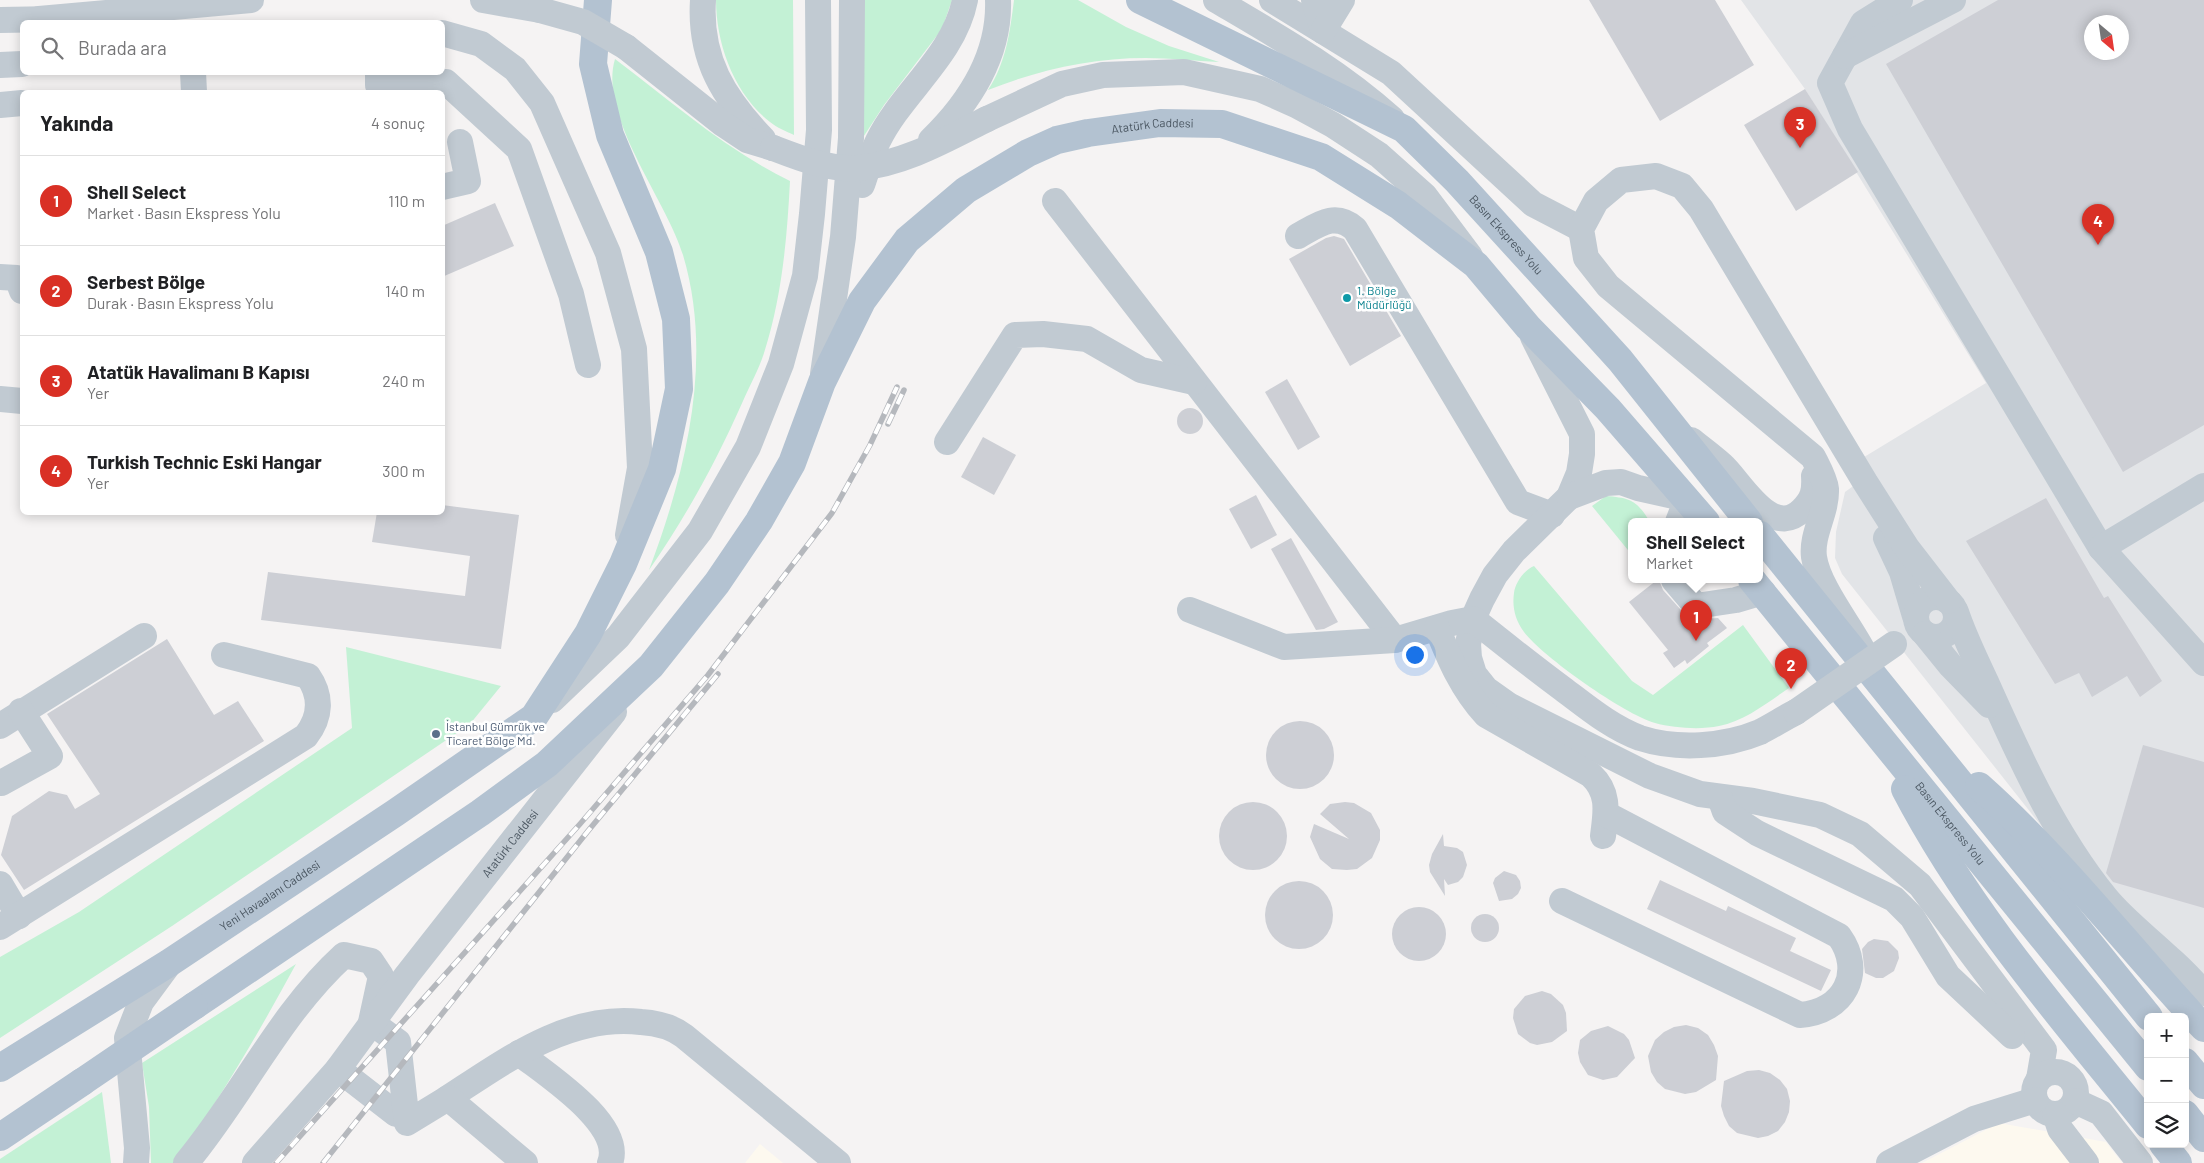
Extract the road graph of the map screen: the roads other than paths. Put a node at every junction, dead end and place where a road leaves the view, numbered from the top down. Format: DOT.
graph roads {
  1 [pos="251,0"];
  2 [pos="483,0"];
  3 [pos="598,0"];
  4 [pos="704,0"];
  5 [pos="818,0"];
  6 [pos="852,0"];
  7 [pos="965,0"];
  8 [pos="998,0"];
  9 [pos="1140,0"];
  10 [pos="1216,0"];
  11 [pos="1272,0"];
  12 [pos="1314,0"];
  13 [pos="1342,0"];
  14 [pos="1900,0"];
  15 [pos="1953,0"];
  16 [pos="40,19"];
  17 [pos="0,20"];
  18 [pos="83,20"];
  19 [pos="1323,31"];
  20 [pos="445,34"];
  21 [pos="1845,56"];
  22 [pos="20,64"];
  23 [pos="0,65"];
  24 [pos="193,75"];
  25 [pos="378,83"];
  26 [pos="194,90"];
  27 [pos="20,103"];
  28 [pos="0,104"];
  29 [pos="1404,129"];
  30 [pos="460,142"];
  31 [pos="773,148"];
  32 [pos="918,153"];
  33 [pos="445,186"];
  34 [pos="1055,201"];
  35 [pos="1581,228"];
  36 [pos="1298,236"];
  37 [pos="843,237"];
  38 [pos="1476,265"];
  39 [pos="0,277"];
  40 [pos="20,286"];
  41 [pos="1528,327"];
  42 [pos="588,365"];
  43 [pos="822,382"];
  44 [pos="1194,382"];
  45 [pos="0,399"];
  46 [pos="20,400"];
  47 [pos="1665,419"];
  48 [pos="947,442"];
  49 [pos="1813,458"];
  50 [pos="1865,482"];
  51 [pos="2204,486"];
  52 [pos="1560,506"];
  53 [pos="1683,511"];
  54 [pos="1698,518"];
  55 [pos="1746,518"];
  56 [pos="1763,539"];
  57 [pos="2100,548"];
  58 [pos="623,564"];
  59 [pos="1677,583"];
  60 [pos="1757,586"];
  61 [pos="1952,606"];
  62 [pos="1190,610"];
  63 [pos="1473,619"];
  64 [pos="1919,626"];
  65 [pos="1437,628"];
  66 [pos="144,636"];
  67 [pos="1395,640"];
  68 [pos="224,655"];
  69 [pos="2204,663"];
  70 [pos="651,666"];
  71 [pos="1888,693"];
  72 [pos="21,710"];
  73 [pos="534,717"];
  74 [pos="2001,718"];
  75 [pos="0,726"];
  76 [pos="1877,734"];
  77 [pos="1949,771"];
  78 [pos="0,783"];
  79 [pos="1720,798"];
  80 [pos="0,884"];
  81 [pos="1562,901"];
  82 [pos="9,921"];
  83 [pos="1960,938"];
  84 [pos="1935,959"];
  85 [pos="169,963"];
  86 [pos="2204,993"];
  87 [pos="2146,1013"];
  88 [pos="371,1022"];
  89 [pos="2204,1028"];
  90 [pos="2012,1036"];
  91 [pos="519,1053"];
  92 [pos="2144,1063"];
  93 [pos="2189,1067"];
  94 [pos="0,1068"];
  95 [pos="338,1069"];
  96 [pos="2204,1085"];
  97 [pos="448,1098"];
  98 [pos="2051,1099"];
  99 [pos="401,1118"];
  100 [pos="2189,1119"];
  101 [pos="2144,1120"];
  102 [pos="0,1137"];
  103 [pos="2204,1138"];
  104 [pos="2166,1148"];
  105 [pos="136,1163"];
  106 [pos="186,1163"];
  107 [pos="255,1163"];
  108 [pos="525,1163"];
  109 [pos="610,1163"];
  110 [pos="838,1163"];
  111 [pos="1889,1163"];
  112 [pos="2086,1163"];
  113 [pos="2140,1163"];
  114 [pos="2178,1163"];
  1 -- 16 [label="street"];
  2 -- 31 [label="street, bridge"];
  3 -- 58 [label="main road"];
  4 -- 31 [label="street"];
  5 -- 73 [label="street"];
  6 -- 37 [label="street"];
  7 -- 37 [label="street"];
  8 -- 32 [label="street, bridge"];
  9 -- 29 [label="main road"];
  10 -- 29 [label="street, Basın Ekspress Yolu"];
  11 -- 19 [label="street"];
  12 -- 19 [label="street"];
  13 -- 19 [label="street"];
  14 -- 21 [label="street"];
  15 -- 21 [label="street"];
  16 -- 17 [label="street"];
  16 -- 18 [label="street"];
  19 -- 35 [label="street"];
  20 -- 58 [label="street"];
  21 -- 57 [label="street"];
  22 -- 23 [label="street"];
  24 -- 26 [label="street"];
  25 -- 42 [label="street"];
  27 -- 28 [label="street"];
  29 -- 47 [label="main road, Basın Ekspress Yolu"];
  30 -- 33 [label="street"];
  31 -- 32 [label="street, bridge"];
  32 -- 38 [label="street, bridge"];
  34 -- 44 [label="street"];
  35 -- 49 [label="street"];
  35 -- 50 [label="street"];
  36 -- 52 [label="street"];
  37 -- 43 [label="street"];
  38 -- 41 [label="main road, Atatürk Caddesi"];
  38 -- 43 [label="main road, Atatürk Caddesi"];
  39 -- 40 [label="street"];
  41 -- 52 [label="street"];
  41 -- 53 [label="main road"];
  43 -- 70 [label="main road, Atatürk Caddesi"];
  44 -- 48 [label="street"];
  44 -- 67 [label="street"];
  45 -- 46 [label="street"];
  47 -- 49 [label="street"];
  47 -- 55 [label="main road, Basın Ekspress Yolu"];
  49 -- 71 [label="street"];
  50 -- 61 [label="street"];
  50 -- 64 [label="street"];
  51 -- 57 [label="street"];
  52 -- 53 [label="street"];
  52 -- 63 [label="street"];
  53 -- 54 [label="main road"];
  56 -- 71 [label="main road"];
  57 -- 69 [label="street"];
  58 -- 73 [label="main road"];
  59 -- 60 [label="street"];
  60 -- 76 [label="main road, Basın Ekspress Yolu"];
  61 -- 64 [label="street"];
  61 -- 74 [label="street"];
  62 -- 67 [label="street"];
  63 -- 64 [label="street, bridge"];
  63 -- 65 [label="street"];
  63 -- 79 [label="street"];
  64 -- 74 [label="street"];
  65 -- 67 [label="street"];
  65 -- 81 [label="street"];
  66 -- 72 [label="street"];
  68 -- 82 [label="street"];
  70 -- 88 [label="street, Atatürk Caddesi"];
  70 -- 102 [label="main road, Atatürk Caddesi, bridge"];
  71 -- 77 [label="main road"];
  72 -- 75 [label="street"];
  72 -- 78 [label="street"];
  73 -- 85 [label="main road, Yeni Havaalanı Caddesi"];
  74 -- 86 [label="street"];
  76 -- 92 [label="main road, Basın Ekspress Yolu"];
  76 -- 101 [label="main road"];
  77 -- 87 [label="main road"];
  77 -- 89 [label="main road"];
  79 -- 83 [label="street"];
  79 -- 84 [label="street"];
  80 -- 82 [label="street"];
  83 -- 84 [label="street"];
  83 -- 98 [label="street"];
  84 -- 90 [label="street"];
  85 -- 94 [label="main road, Yeni Havaalanı Caddesi"];
  85 -- 105 [label="street"];
  88 -- 95 [label="street, Atatürk Caddesi"];
  88 -- 99 [label="street"];
  88 -- 106 [label="street, Atatürk Caddesi"];
  91 -- 97 [label="street"];
  91 -- 109 [label="street"];
  91 -- 110 [label="street"];
  93 -- 96 [label="main road"];
  95 -- 99 [label="street"];
  95 -- 107 [label="street, Atatürk Caddesi"];
  97 -- 99 [label="street"];
  97 -- 108 [label="street"];
  98 -- 111 [label="street"];
  98 -- 112 [label="street"];
  98 -- 113 [label="street"];
  100 -- 103 [label="main road"];
  104 -- 114 [label="main road"];
}
